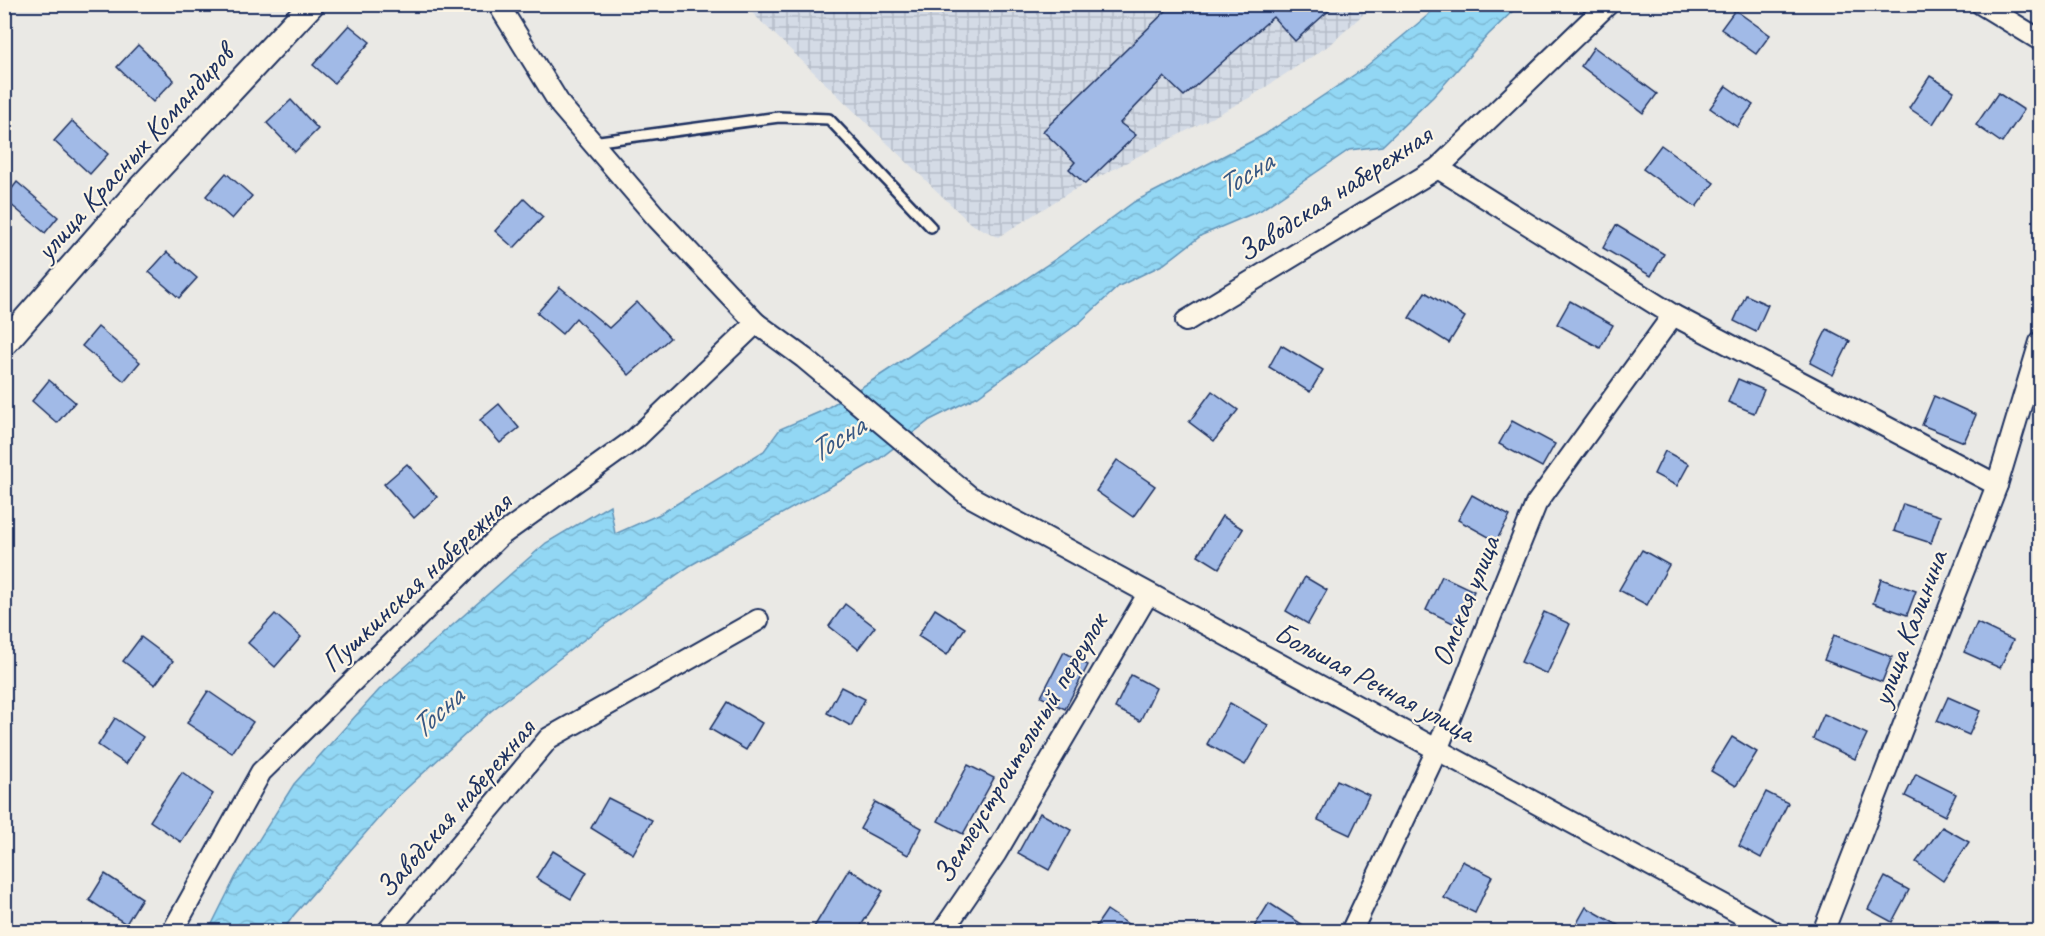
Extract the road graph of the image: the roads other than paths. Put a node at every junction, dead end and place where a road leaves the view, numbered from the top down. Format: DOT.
graph roads {
  1 [pos="312,4"];
  2 [pos="498,4"];
  3 [pos="1608,4"];
  4 [pos="1981,4"];
  5 [pos="2040,40"];
  6 [pos="592,142"];
  7 [pos="1438,168"];
  8 [pos="931,227"];
  9 [pos="1673,315"];
  10 [pos="1186,321"];
  11 [pos="756,323"];
  12 [pos="2040,342"];
  13 [pos="4,344"];
  14 [pos="1997,485"];
  15 [pos="1148,594"];
  16 [pos="758,620"];
  17 [pos="1437,750"];
  18 [pos="172,932"];
  19 [pos="387,932"];
  20 [pos="942,932"];
  21 [pos="1352,932"];
  22 [pos="1774,932"];
  23 [pos="1823,932"];
  1 -- 13 [label="street, улица Красных Командиров"];
  2 -- 6 [label="street, Большая Речная улица"];
  3 -- 7 [label="street, Заводская набережная"];
  4 -- 5 [label="street"];
  6 -- 8 [label="lane"];
  6 -- 11 [label="street, Большая Речная улица"];
  7 -- 9 [label="street"];
  7 -- 10 [label="street, Заводская набережная"];
  9 -- 14 [label="street"];
  9 -- 17 [label="street, Омская улица"];
  11 -- 15 [label="street, Большая Речная улица"];
  11 -- 18 [label="street, Пушкинская набережная"];
  12 -- 14 [label="street, улица Калинина"];
  14 -- 23 [label="street, улица Калинина"];
  15 -- 17 [label="street, Большая Речная улица"];
  15 -- 20 [label="street, Землеустроительный переулок"];
  16 -- 19 [label="street, Заводская набережная"];
  17 -- 21 [label="street, Омская улица"];
  17 -- 22 [label="street, Большая Речная улица"];
}
